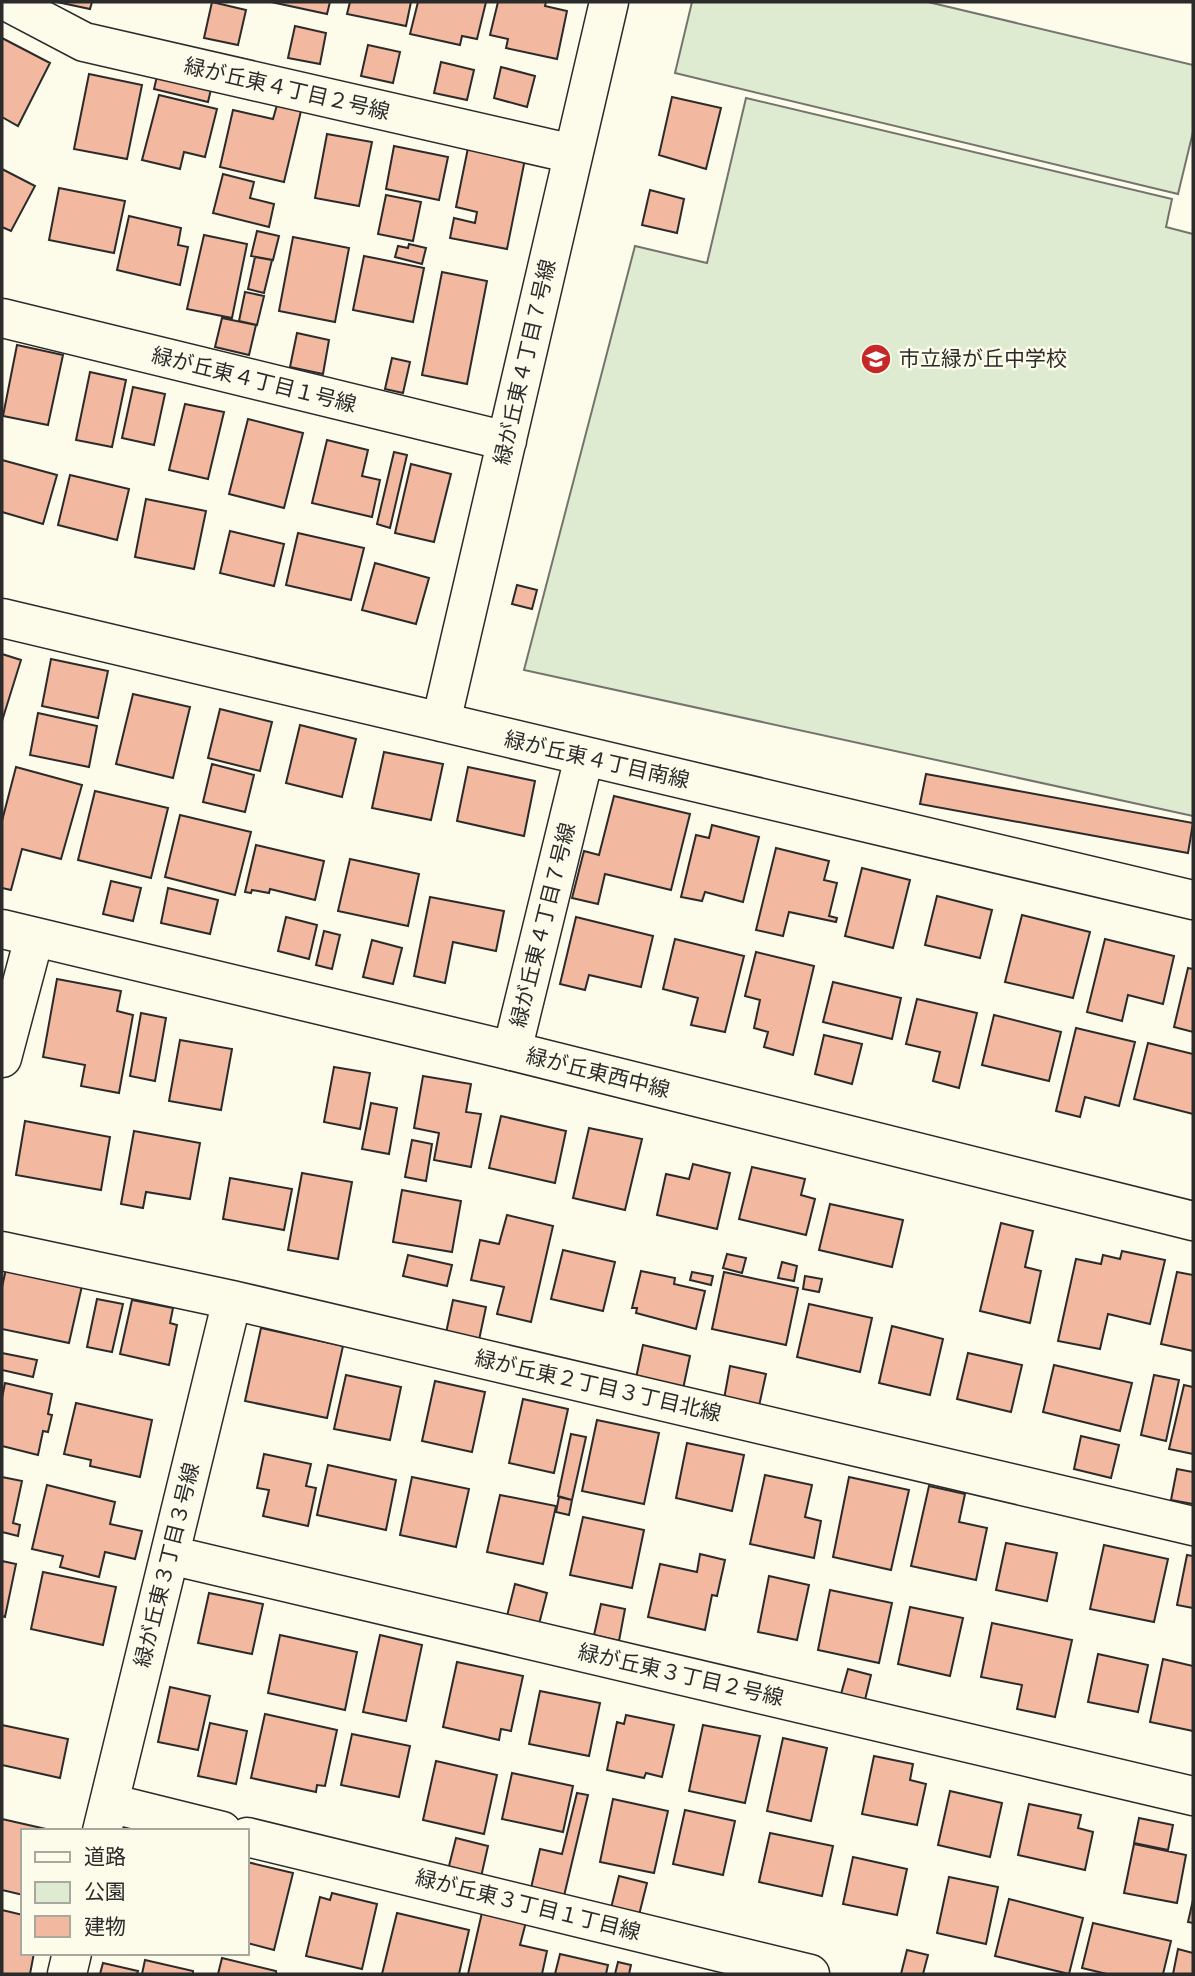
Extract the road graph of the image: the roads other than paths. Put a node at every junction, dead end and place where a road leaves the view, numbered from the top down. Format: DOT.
graph roads {
  1 [pos="8,2"];
  2 [pos="609,2"];
  3 [pos="573,154"];
  4 [pos="2,318"];
  5 [pos="507,441"];
  6 [pos="2,618"];
  7 [pos="441,722"];
  8 [pos="584,757"];
  9 [pos="1193,900"];
  10 [pos="18,933"];
  11 [pos="512,1051"];
  12 [pos="2,1058"];
  13 [pos="1193,1221"];
  14 [pos="2,1251"];
  15 [pos="232,1300"];
  16 [pos="1193,1526"];
  17 [pos="170,1555"];
  18 [pos="1193,1796"];
  19 [pos="106,1817"];
  20 [pos="205,1829"];
  21 [pos="248,1837"];
  22 [pos="72,1955"];
  23 [pos="67,1974"];
  24 [pos="810,1974"];
  1 -- 3 [label="street, 緑が丘東４丁目２号線"];
  2 -- 3 [label="street, 緑が丘東４丁目７号線"];
  3 -- 5 [label="street, 緑が丘東４丁目７号線"];
  4 -- 5 [label="street, 緑が丘東４丁目１号線"];
  5 -- 7 [label="street, 緑が丘東４丁目７号線"];
  6 -- 7 [label="street, 緑が丘東４丁目南線"];
  7 -- 8 [label="street, 緑が丘東４丁目南線"];
  8 -- 9 [label="street, 緑が丘東４丁目南線"];
  8 -- 11 [label="street, 緑が丘東４丁目７号線"];
  10 -- 11 [label="street, 緑が丘東西中線"];
  10 -- 12 [label="street"];
  11 -- 13 [label="street, 緑が丘東西中線"];
  14 -- 15 [label="street, 緑が丘東２丁目３丁目北線"];
  15 -- 16 [label="street, 緑が丘東２丁目３丁目北線"];
  15 -- 17 [label="street, 緑が丘東３丁目３号線"];
  17 -- 18 [label="street, 緑が丘東３丁目２号線"];
  17 -- 19 [label="street, 緑が丘東３丁目３号線"];
  19 -- 20 [label="street"];
  21 -- 24 [label="street, 緑が丘東３丁目１丁目線"];
  22 -- 23 [label="street"];
}
